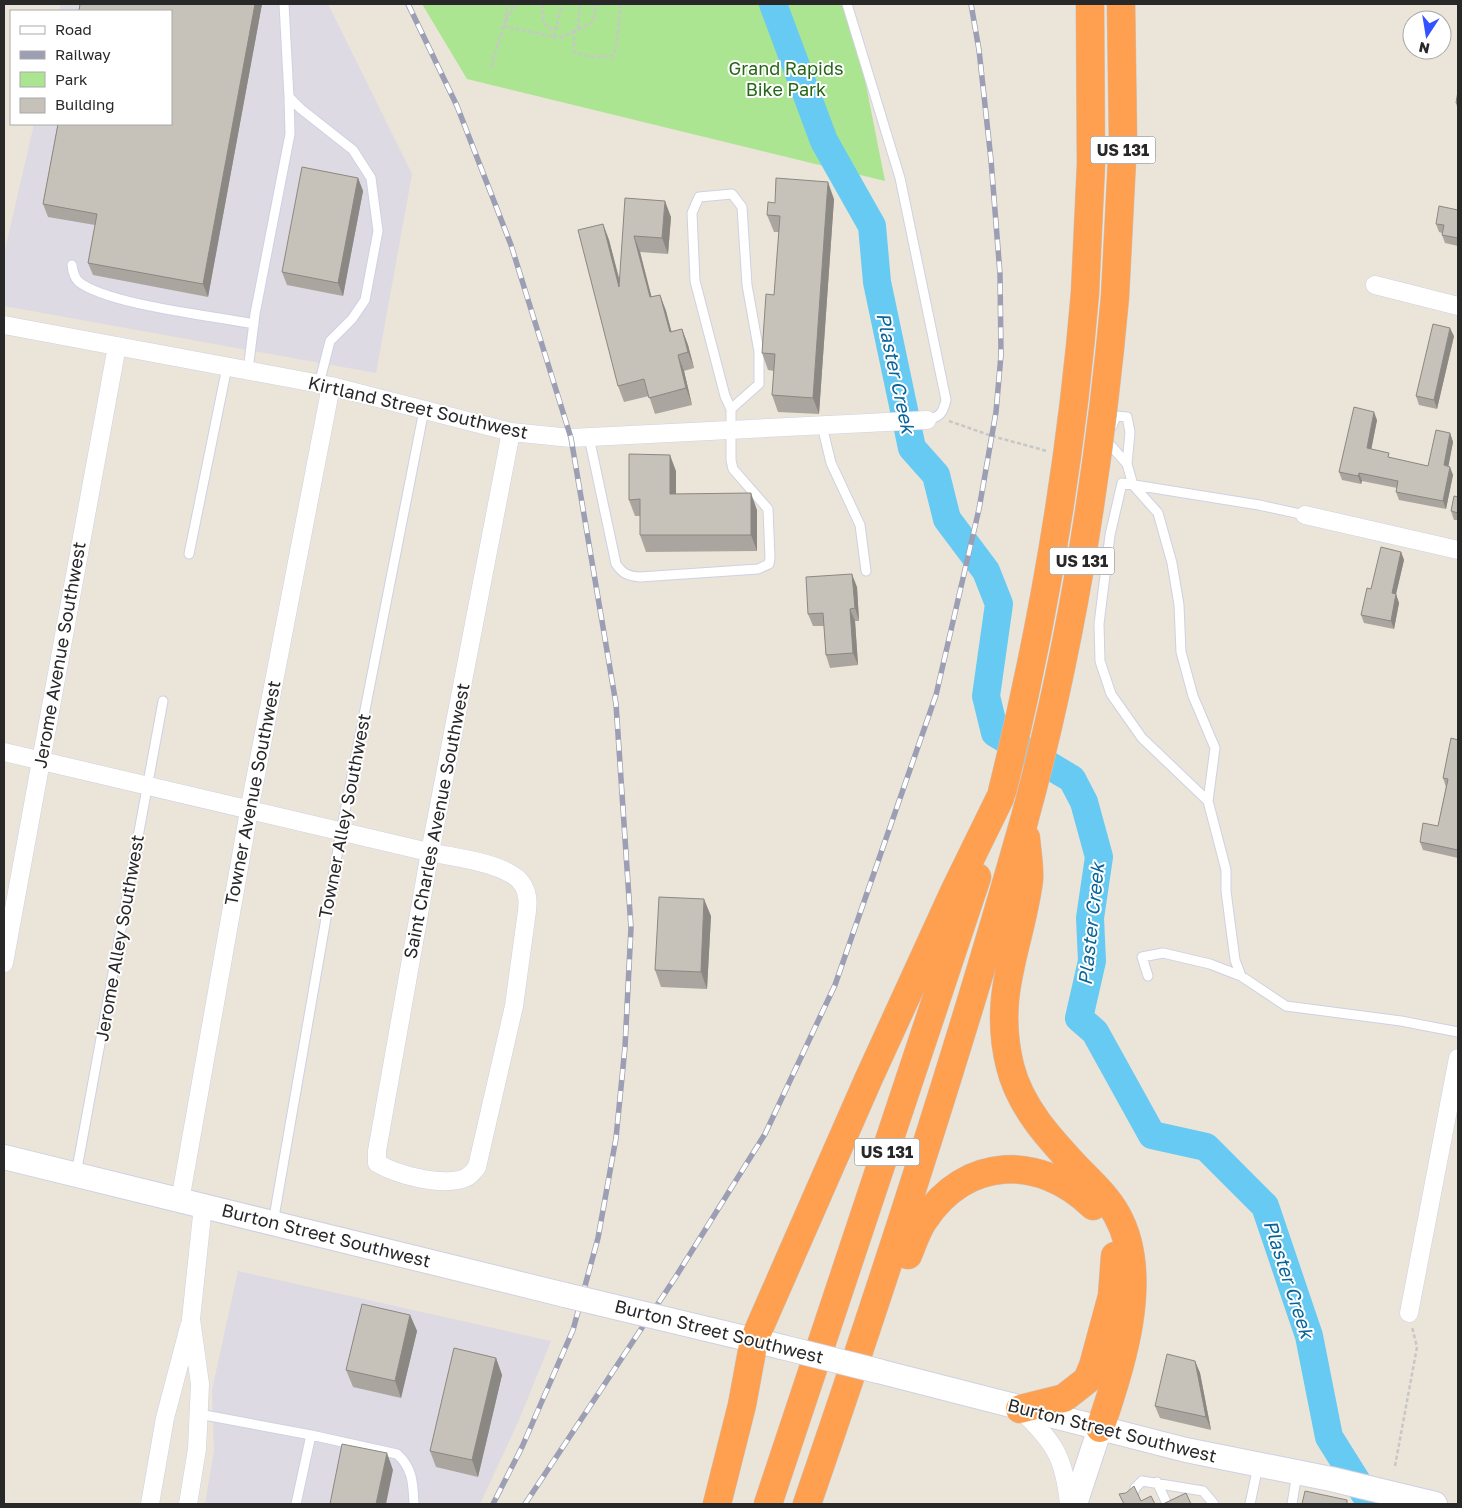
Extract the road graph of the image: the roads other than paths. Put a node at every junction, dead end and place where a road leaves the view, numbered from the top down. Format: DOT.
graph roads {
  1 [pos="284,4"];
  2 [pos="847,4"];
  3 [pos="1090,4"];
  4 [pos="1121,4"];
  5 [pos="289,97"];
  6 [pos="72,265"];
  7 [pos="1375,285"];
  8 [pos="1458,306"];
  9 [pos="254,324"];
  10 [pos="4,325"];
  11 [pos="117,346"];
  12 [pos="227,367"];
  13 [pos="248,370"];
  14 [pos="325,385"];
  15 [pos="731,409"];
  16 [pos="424,410"];
  17 [pos="932,419"];
  18 [pos="822,426"];
  19 [pos="730,430"];
  20 [pos="511,432"];
  21 [pos="589,437"];
  22 [pos="1127,464"];
  23 [pos="1133,485"];
  24 [pos="1305,515"];
  25 [pos="1458,550"];
  26 [pos="189,554"];
  27 [pos="866,571"];
  28 [pos="163,701"];
  29 [pos="4,752"];
  30 [pos="41,760"];
  31 [pos="147,786"];
  32 [pos="1001,795"];
  33 [pos="1208,801"];
  34 [pos="249,811"];
  35 [pos="1024,822"];
  36 [pos="341,832"];
  37 [pos="430,852"];
  38 [pos="4,964"];
  39 [pos="1148,976"];
  40 [pos="1242,976"];
  41 [pos="1458,1032"];
  42 [pos="1458,1058"];
  43 [pos="4,1157"];
  44 [pos="76,1174"];
  45 [pos="180,1201"];
  46 [pos="203,1206"];
  47 [pos="273,1223"];
  48 [pos="879,1296"];
  49 [pos="1409,1313"];
  50 [pos="191,1319"];
  51 [pos="754,1340"];
  52 [pos="1020,1409"];
  53 [pos="199,1414"];
  54 [pos="1100,1428"];
  55 [pos="311,1436"];
  56 [pos="1258,1465"];
  57 [pos="1297,1473"];
  58 [pos="1157,1482"];
  59 [pos="150,1504"];
  60 [pos="188,1504"];
  61 [pos="296,1504"];
  62 [pos="414,1504"];
  63 [pos="717,1504"];
  64 [pos="768,1504"];
  65 [pos="807,1504"];
  66 [pos="1069,1504"];
  67 [pos="1074,1504"];
  68 [pos="1130,1504"];
  69 [pos="1167,1504"];
  70 [pos="1214,1504"];
  71 [pos="1250,1504"];
  72 [pos="1292,1504"];
  73 [pos="1435,1504"];
  1 -- 5 [label="lane"];
  2 -- 17 [label="lane"];
  3 -- 32 [label="highway, US 131, bridge"];
  4 -- 35 [label="highway, US 131, bridge"];
  5 -- 9 [label="lane"];
  5 -- 14 [label="lane"];
  6 -- 9 [label="lane"];
  7 -- 8 [label="street"];
  9 -- 13 [label="lane"];
  10 -- 11 [label="street, Kirtland Street Southwest"];
  11 -- 12 [label="street, Kirtland Street Southwest"];
  11 -- 30 [label="street, Jerome Avenue Southwest"];
  12 -- 13 [label="street, Kirtland Street Southwest"];
  12 -- 26 [label="lane"];
  13 -- 14 [label="street, Kirtland Street Southwest"];
  14 -- 16 [label="street, Kirtland Street Southwest"];
  14 -- 34 [label="street, Towner Avenue Southwest"];
  15 -- 15 [label="lane"];
  15 -- 19 [label="lane"];
  16 -- 20 [label="street, Kirtland Street Southwest"];
  16 -- 36 [label="lane, Towner Alley Southwest"];
  17 -- 18 [label="street, Kirtland Street Southwest"];
  18 -- 19 [label="street, Kirtland Street Southwest"];
  18 -- 27 [label="lane"];
  19 -- 21 [label="street, Kirtland Street Southwest"];
  19 -- 21 [label="lane"];
  20 -- 21 [label="street, Kirtland Street Southwest"];
  20 -- 37 [label="street, Saint Charles Avenue Southwest"];
  22 -- 22 [label="lane"];
  22 -- 23 [label="lane"];
  23 -- 24 [label="lane"];
  23 -- 33 [label="lane"];
  23 -- 33 [label="lane"];
  24 -- 25 [label="street"];
  28 -- 31 [label="lane, Jerome Alley Southwest"];
  29 -- 30 [label="street"];
  30 -- 31 [label="street"];
  30 -- 38 [label="street, Jerome Avenue Southwest"];
  31 -- 34 [label="street"];
  31 -- 44 [label="lane, Jerome Alley Southwest"];
  32 -- 51 [label="highway"];
  32 -- 64 [label="highway, US 131"];
  33 -- 40 [label="lane"];
  34 -- 36 [label="street"];
  34 -- 45 [label="street, Towner Avenue Southwest"];
  35 -- 48 [label="highway, US 131"];
  35 -- 54 [label="highway"];
  36 -- 37 [label="street"];
  36 -- 47 [label="lane, Towner Alley Southwest"];
  37 -- 37 [label="street, Saint Charles Avenue Southwest"];
  39 -- 40 [label="lane"];
  40 -- 41 [label="lane"];
  42 -- 49 [label="street"];
  43 -- 44 [label="main road, Burton Street Southwest"];
  44 -- 45 [label="main road, Burton Street Southwest"];
  45 -- 46 [label="main road, Burton Street Southwest"];
  46 -- 47 [label="main road, Burton Street Southwest"];
  46 -- 50 [label="street"];
  47 -- 51 [label="main road, Burton Street Southwest, bridge"];
  48 -- 52 [label="highway"];
  48 -- 65 [label="highway, US 131"];
  50 -- 53 [label="street"];
  50 -- 59 [label="street"];
  51 -- 52 [label="main road, Burton Street Southwest, bridge"];
  51 -- 63 [label="highway"];
  52 -- 54 [label="main road, Burton Street Southwest"];
  52 -- 66 [label="street"];
  53 -- 55 [label="lane"];
  53 -- 60 [label="street"];
  54 -- 56 [label="main road, Burton Street Southwest"];
  54 -- 67 [label="main road"];
  55 -- 61 [label="lane"];
  55 -- 62 [label="lane"];
  56 -- 57 [label="main road, Burton Street Southwest"];
  56 -- 71 [label="lane"];
  57 -- 72 [label="lane"];
  57 -- 73 [label="main road, Burton Street Southwest"];
  58 -- 68 [label="lane"];
  58 -- 69 [label="lane"];
  58 -- 70 [label="lane"];
}
